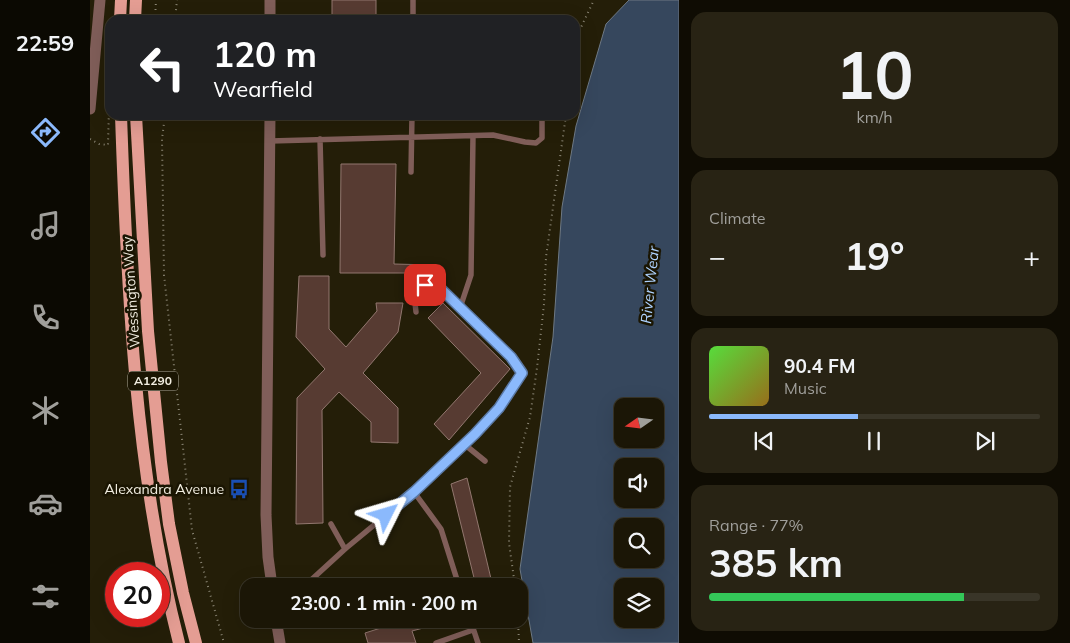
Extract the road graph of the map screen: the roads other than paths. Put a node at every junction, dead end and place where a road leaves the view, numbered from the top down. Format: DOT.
graph roads {
  1 [pos="100,0"];
  2 [pos="121,0"];
  3 [pos="136,0"];
  4 [pos="270,0"];
  5 [pos="413,0"];
  6 [pos="120,15"];
  7 [pos="136,15"];
  8 [pos="270,15"];
  9 [pos="413,15"];
  10 [pos="93,37"];
  11 [pos="91,87"];
  12 [pos="90,108"];
  13 [pos="121,120"];
  14 [pos="136,120"];
  15 [pos="270,120"];
  16 [pos="412,120"];
  17 [pos="542,120"];
  18 [pos="473,136"];
  19 [pos="412,137"];
  20 [pos="320,140"];
  21 [pos="270,141"];
  22 [pos="411,172"];
  23 [pos="323,255"];
  24 [pos="460,308"];
  25 [pos="416,312"];
  26 [pos="464,444"];
  27 [pos="485,461"];
  28 [pos="414,492"];
  29 [pos="331,524"];
  30 [pos="345,549"];
  31 [pos="271,578"];
  32 [pos="313,578"];
  33 [pos="456,578"];
  34 [pos="278,628"];
  35 [pos="473,630"];
  36 [pos="180,643"];
  37 [pos="196,643"];
  38 [pos="280,643"];
  39 [pos="436,643"];
  40 [pos="478,643"];
  1 -- 10 [label="street"];
  2 -- 6 [label="main road"];
  3 -- 7 [label="main road"];
  4 -- 8 [label="street"];
  5 -- 9 [label="lane"];
  10 -- 11 [label="street"];
  11 -- 12 [label="street"];
  13 -- 36 [label="main road, Wessington Way / A1290"];
  14 -- 37 [label="main road, Wessington Way / A1290"];
  15 -- 21 [label="street"];
  16 -- 19 [label="lane"];
  17 -- 18 [label="lane"];
  18 -- 19 [label="lane"];
  18 -- 24 [label="lane"];
  19 -- 20 [label="lane"];
  19 -- 22 [label="lane"];
  20 -- 21 [label="lane"];
  20 -- 23 [label="lane"];
  21 -- 31 [label="street"];
  24 -- 25 [label="lane"];
  24 -- 26 [label="lane"];
  26 -- 27 [label="lane"];
  26 -- 28 [label="lane"];
  28 -- 30 [label="lane"];
  28 -- 33 [label="lane"];
  29 -- 30 [label="lane"];
  30 -- 32 [label="lane"];
  34 -- 38 [label="street"];
  35 -- 39 [label="lane"];
  35 -- 40 [label="lane"];
}
